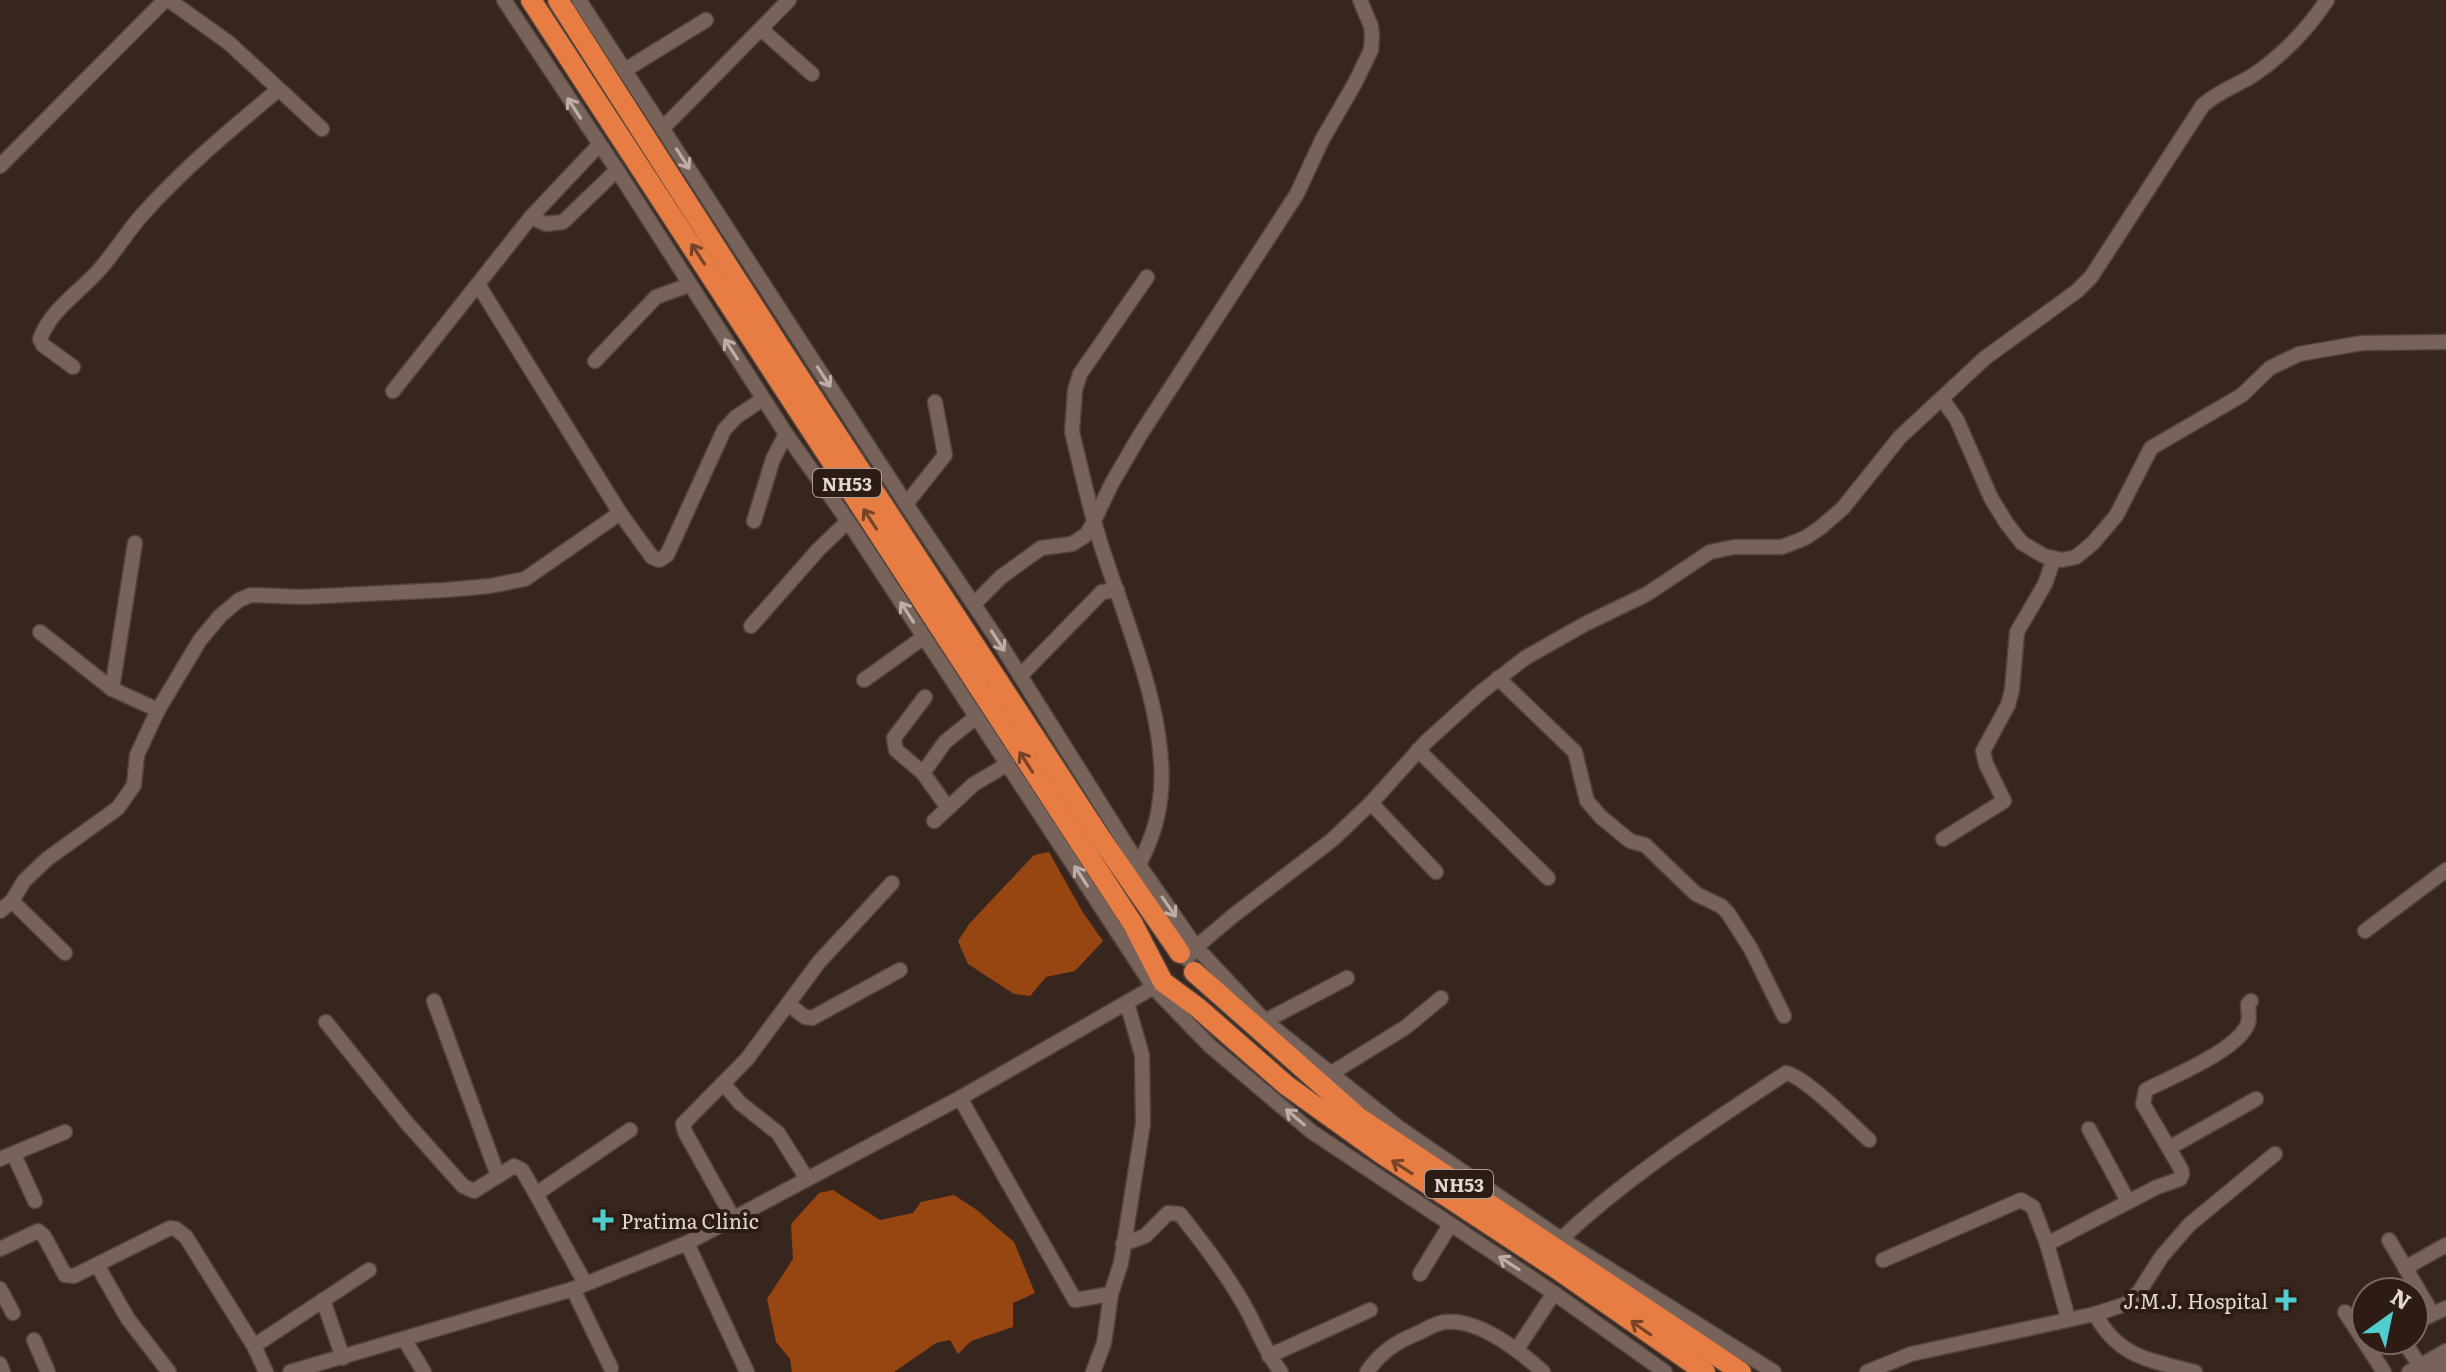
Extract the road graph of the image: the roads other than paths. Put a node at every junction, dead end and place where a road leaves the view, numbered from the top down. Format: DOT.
graph roads {
  1 [pos="167,0"];
  2 [pos="504,0"];
  3 [pos="531,0"];
  4 [pos="558,0"];
  5 [pos="579,0"];
  6 [pos="789,0"];
  7 [pos="1360,0"];
  8 [pos="2327,0"];
  9 [pos="706,20"];
  10 [pos="761,29"];
  11 [pos="625,70"];
  12 [pos="812,74"];
  13 [pos="278,90"];
  14 [pos="663,128"];
  15 [pos="322,129"];
  16 [pos="599,145"];
  17 [pos="0,166"];
  18 [pos="617,170"];
  19 [pos="531,217"];
  20 [pos="1147,277"];
  21 [pos="689,285"];
  22 [pos="479,286"];
  23 [pos="2446,342"];
  24 [pos="595,361"];
  25 [pos="73,367"];
  26 [pos="393,391"];
  27 [pos="763,399"];
  28 [pos="1943,400"];
  29 [pos="935,402"];
  30 [pos="786,434"];
  31 [pos="906,504"];
  32 [pos="620,513"];
  33 [pos="754,521"];
  34 [pos="848,521"];
  35 [pos="1094,522"];
  36 [pos="135,543"];
  37 [pos="2054,558"];
  38 [pos="1117,590"];
  39 [pos="974,604"];
  40 [pos="751,626"];
  41 [pos="40,632"];
  42 [pos="924,637"];
  43 [pos="1020,676"];
  44 [pos="1498,678"];
  45 [pos="864,680"];
  46 [pos="112,689"];
  47 [pos="925,697"];
  48 [pos="158,710"];
  49 [pos="976,717"];
  50 [pos="1418,750"];
  51 [pos="1008,764"];
  52 [pos="923,773"];
  53 [pos="1371,803"];
  54 [pos="948,808"];
  55 [pos="934,821"];
  56 [pos="1943,839"];
  57 [pos="1139,865"];
  58 [pos="2446,870"];
  59 [pos="1436,872"];
  60 [pos="1548,878"];
  61 [pos="892,883"];
  62 [pos="6,906"];
  63 [pos="2365,931"];
  64 [pos="65,953"];
  65 [pos="1189,958"];
  66 [pos="900,970"];
  67 [pos="1347,978"];
  68 [pos="1163,982"];
  69 [pos="1441,998"];
  70 [pos="434,1001"];
  71 [pos="2251,1001"];
  72 [pos="1127,1003"];
  73 [pos="788,1004"];
  74 [pos="1784,1016"];
  75 [pos="1265,1021"];
  76 [pos="326,1022"];
  77 [pos="1330,1074"];
  78 [pos="723,1083"];
  79 [pos="960,1098"];
  80 [pos="2256,1099"];
  81 [pos="2089,1129"];
  82 [pos="630,1130"];
  83 [pos="65,1132"];
  84 [pos="1869,1140"];
  85 [pos="2169,1148"];
  86 [pos="2275,1154"];
  87 [pos="7,1157"];
  88 [pos="498,1176"];
  89 [pos="807,1179"];
  90 [pos="536,1194"];
  91 [pos="35,1201"];
  92 [pos="2128,1201"];
  93 [pos="733,1218"];
  94 [pos="1450,1225"];
  95 [pos="1561,1239"];
  96 [pos="2389,1240"];
  97 [pos="687,1243"];
  98 [pos="1123,1244"];
  99 [pos="2047,1244"];
  100 [pos="2446,1245"];
  101 [pos="0,1249"];
  102 [pos="1883,1260"];
  103 [pos="97,1265"];
  104 [pos="2405,1268"];
  105 [pos="369,1270"];
  106 [pos="1420,1274"];
  107 [pos="579,1286"];
  108 [pos="0,1289"];
  109 [pos="1554,1293"];
  110 [pos="1111,1294"];
  111 [pos="323,1300"];
  112 [pos="1370,1310"];
  113 [pos="2439,1310"];
  114 [pos="2345,1312"];
  115 [pos="13,1313"];
  116 [pos="2095,1314"];
  117 [pos="2068,1318"];
  118 [pos="404,1339"];
  119 [pos="34,1340"];
  120 [pos="254,1346"];
  121 [pos="1517,1349"];
  122 [pos="2446,1351"];
  123 [pos="1269,1356"];
  124 [pos="343,1358"];
  125 [pos="0,1364"];
  126 [pos="2446,1364"];
  127 [pos="611,1368"];
  128 [pos="2420,1370"];
  129 [pos="2189,1371"];
  130 [pos="3,1372"];
  131 [pos="48,1372"];
  132 [pos="169,1372"];
  133 [pos="266,1372"];
  134 [pos="290,1372"];
  135 [pos="424,1372"];
  136 [pos="747,1372"];
  137 [pos="1093,1372"];
  138 [pos="1281,1372"];
  139 [pos="1367,1372"];
  140 [pos="1543,1372"];
  141 [pos="1665,1372"];
  142 [pos="1705,1372"];
  143 [pos="1741,1372"];
  144 [pos="1774,1372"];
  145 [pos="1867,1372"];
  146 [pos="2384,1372"];
  1 -- 13 [label="street"];
  1 -- 17 [label="street"];
  16 -- 2 [label="street, one-way"];
  68 -- 3 [label="highway, NH53, one-way"];
  4 -- 65 [label="highway, NH53"];
  5 -- 11 [label="street"];
  6 -- 10 [label="street"];
  7 -- 35 [label="street"];
  8 -- 28 [label="street"];
  9 -- 11 [label="street"];
  10 -- 12 [label="street"];
  10 -- 14 [label="street"];
  11 -- 14 [label="street"];
  13 -- 15 [label="street"];
  13 -- 25 [label="street"];
  14 -- 31 [label="street, one-way"];
  16 -- 18 [label="street"];
  16 -- 19 [label="street"];
  18 -- 19 [label="street"];
  18 -- 21 [label="street"];
  19 -- 22 [label="street"];
  20 -- 35 [label="street"];
  21 -- 24 [label="street"];
  27 -- 21 [label="street, one-way"];
  22 -- 26 [label="street"];
  22 -- 32 [label="street"];
  23 -- 37 [label="street"];
  27 -- 30 [label="street"];
  27 -- 32 [label="street"];
  28 -- 37 [label="street"];
  28 -- 44 [label="street"];
  29 -- 31 [label="street"];
  30 -- 33 [label="street"];
  30 -- 34 [label="street"];
  31 -- 39 [label="street"];
  32 -- 48 [label="street"];
  34 -- 40 [label="street"];
  42 -- 34 [label="street, one-way"];
  35 -- 38 [label="street"];
  35 -- 39 [label="street"];
  36 -- 46 [label="street"];
  37 -- 56 [label="street"];
  38 -- 43 [label="street"];
  38 -- 57 [label="street"];
  39 -- 43 [label="street, one-way"];
  41 -- 46 [label="street"];
  42 -- 45 [label="street"];
  42 -- 49 [label="street"];
  43 -- 57 [label="street"];
  44 -- 50 [label="street"];
  44 -- 74 [label="street"];
  46 -- 48 [label="street"];
  47 -- 52 [label="street"];
  48 -- 62 [label="street"];
  49 -- 51 [label="street"];
  49 -- 52 [label="street"];
  50 -- 53 [label="street"];
  50 -- 60 [label="street"];
  51 -- 54 [label="street"];
  68 -- 51 [label="street, one-way"];
  52 -- 54 [label="street"];
  53 -- 59 [label="street"];
  53 -- 65 [label="street"];
  54 -- 55 [label="street"];
  57 -- 65 [label="street, one-way"];
  58 -- 63 [label="street"];
  61 -- 73 [label="street"];
  62 -- 64 [label="street"];
  65 -- 68 [label="highway"];
  65 -- 68 [label="highway"];
  65 -- 75 [label="street"];
  65 -- 143 [label="highway, NH53"];
  66 -- 73 [label="street"];
  67 -- 75 [label="street"];
  68 -- 72 [label="street"];
  94 -- 68 [label="street, one-way"];
  142 -- 68 [label="highway, NH53, one-way"];
  69 -- 77 [label="street"];
  70 -- 88 [label="street"];
  71 -- 85 [label="street"];
  72 -- 79 [label="street"];
  72 -- 98 [label="street"];
  73 -- 78 [label="street"];
  75 -- 77 [label="street"];
  76 -- 88 [label="street"];
  77 -- 95 [label="street"];
  78 -- 89 [label="street"];
  78 -- 93 [label="street"];
  79 -- 89 [label="street"];
  79 -- 110 [label="street"];
  80 -- 85 [label="street"];
  81 -- 92 [label="street"];
  82 -- 90 [label="street"];
  83 -- 87 [label="street"];
  84 -- 95 [label="street"];
  85 -- 92 [label="street"];
  86 -- 116 [label="street"];
  87 -- 91 [label="street"];
  88 -- 90 [label="street"];
  89 -- 93 [label="street"];
  90 -- 107 [label="street"];
  92 -- 99 [label="street"];
  93 -- 97 [label="street"];
  94 -- 106 [label="street"];
  109 -- 94 [label="street, one-way"];
  95 -- 144 [label="street"];
  96 -- 104 [label="street"];
  97 -- 107 [label="street"];
  97 -- 136 [label="street"];
  98 -- 110 [label="street"];
  98 -- 123 [label="street"];
  99 -- 102 [label="street"];
  99 -- 117 [label="street"];
  100 -- 104 [label="street"];
  101 -- 103 [label="street"];
  103 -- 120 [label="street"];
  103 -- 132 [label="street"];
  104 -- 113 [label="street"];
  105 -- 111 [label="street"];
  107 -- 118 [label="street"];
  107 -- 127 [label="street"];
  108 -- 115 [label="street"];
  109 -- 121 [label="street"];
  109 -- 141 [label="street"];
  110 -- 137 [label="street"];
  111 -- 120 [label="street"];
  111 -- 124 [label="street"];
  112 -- 123 [label="street"];
  114 -- 146 [label="street"];
  116 -- 117 [label="street"];
  116 -- 129 [label="street"];
  117 -- 145 [label="street"];
  118 -- 124 [label="street"];
  118 -- 135 [label="street"];
  119 -- 131 [label="street"];
  120 -- 133 [label="street"];
  121 -- 139 [label="street"];
  121 -- 140 [label="street"];
  122 -- 128 [label="street"];
  123 -- 138 [label="street"];
  124 -- 134 [label="street"];
  125 -- 130 [label="street"];
  126 -- 128 [label="street"];
}
